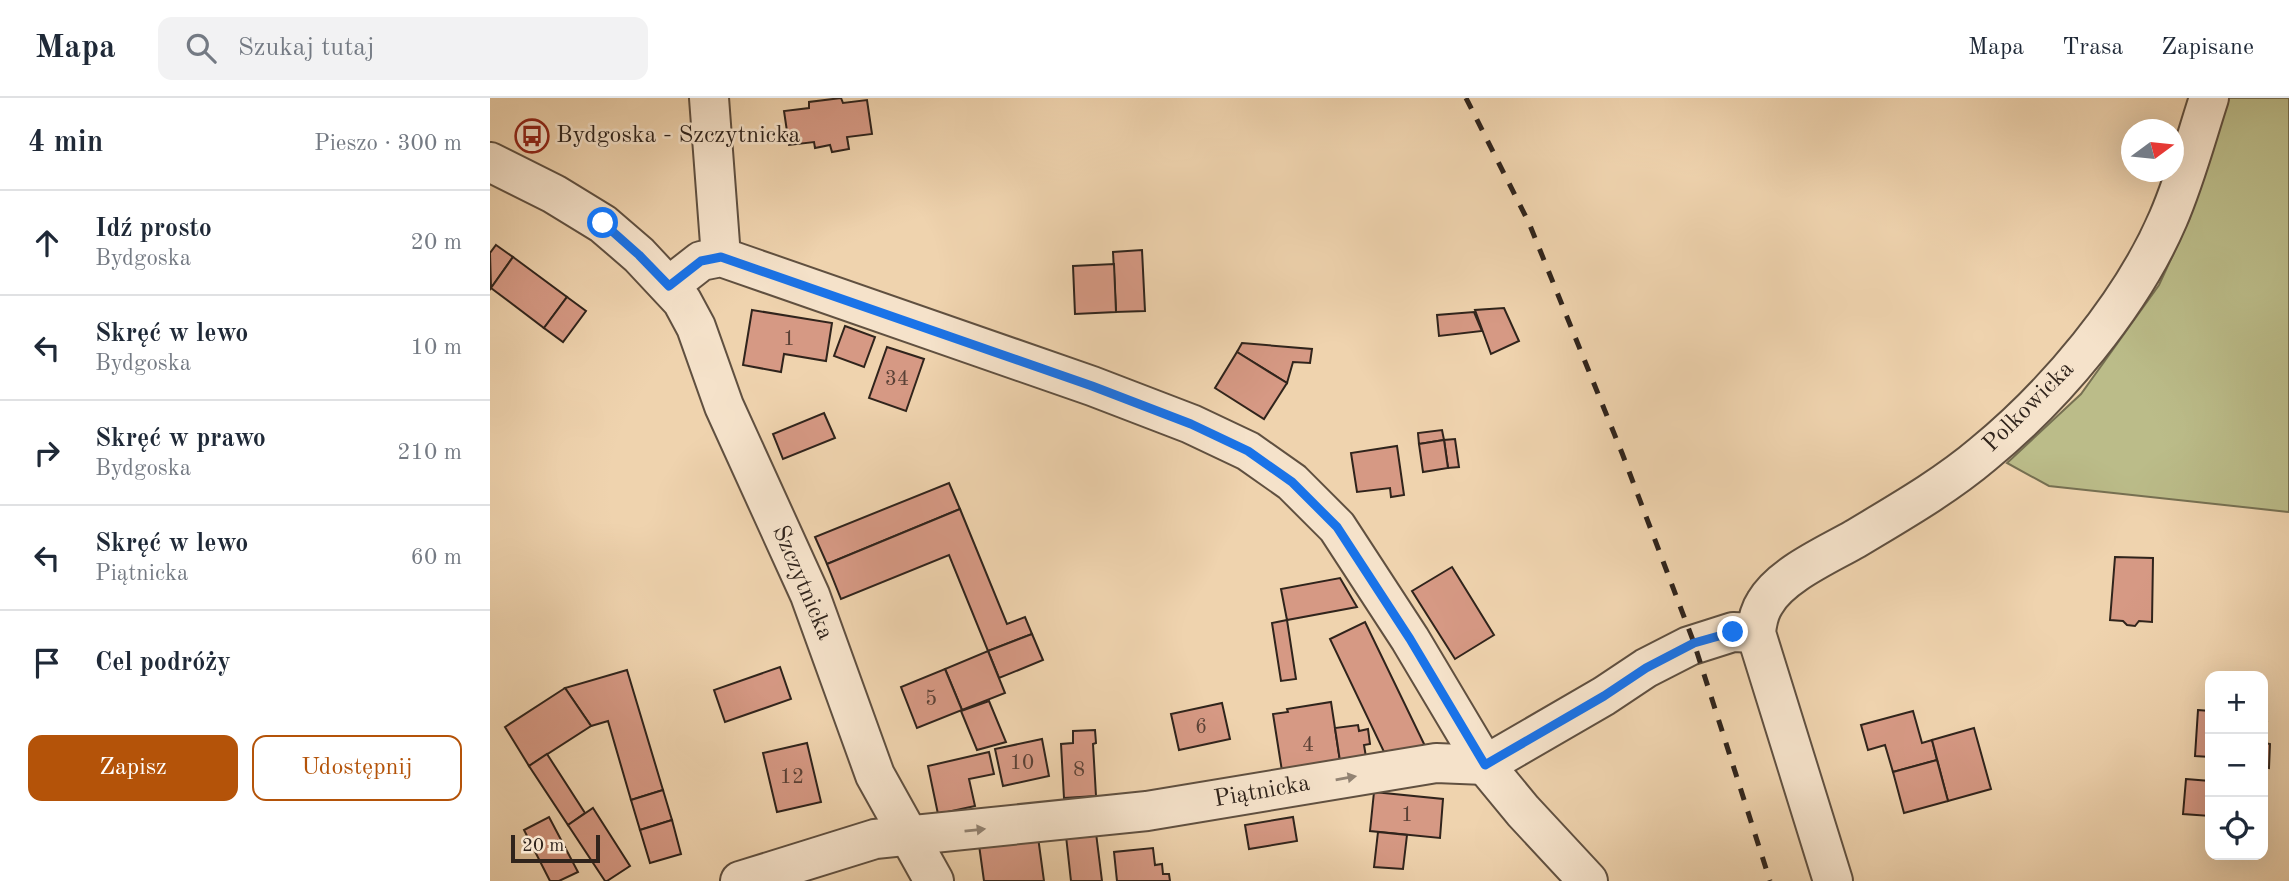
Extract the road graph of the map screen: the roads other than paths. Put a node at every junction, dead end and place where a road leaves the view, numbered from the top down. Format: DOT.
graph roads {
  1 [pos="709,98"];
  2 [pos="2209,98"];
  3 [pos="490,162"];
  4 [pos="721,257"];
  5 [pos="669,286"];
  6 [pos="1756,633"];
  7 [pos="1485,765"];
  8 [pos="907,836"];
  9 [pos="740,881"];
  10 [pos="934,881"];
  11 [pos="1588,881"];
  12 [pos="1833,881"];
  1 -- 4 [label="street"];
  2 -- 6 [label="street, Polkowicka"];
  3 -- 5 [label="street, Szczytnicka"];
  4 -- 5 [label="street"];
  4 -- 7 [label="street"];
  5 -- 8 [label="street, Szczytnicka"];
  6 -- 7 [label="street"];
  6 -- 12 [label="street"];
  8 -- 7 [label="street, Piątnicka, one-way"];
  7 -- 11 [label="street"];
  8 -- 9 [label="street, Piątnicka"];
  8 -- 10 [label="street, Szczytnicka"];
}
